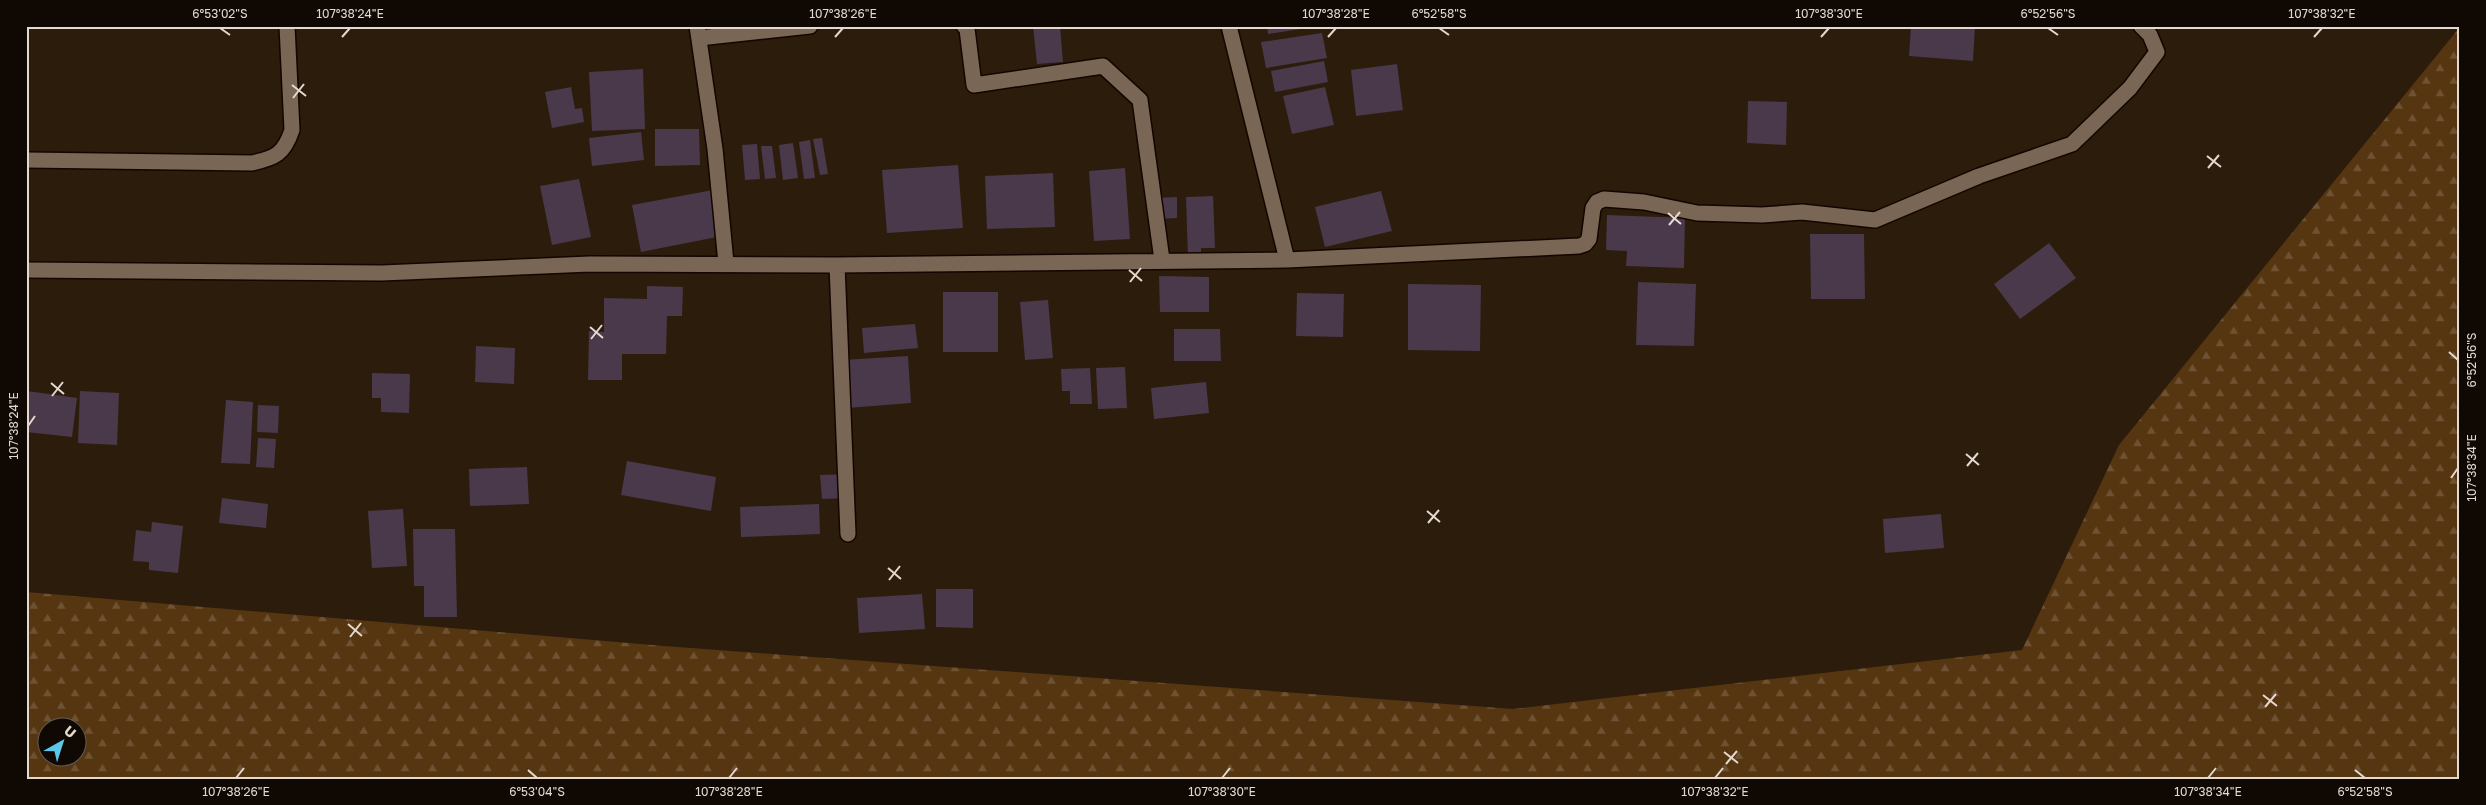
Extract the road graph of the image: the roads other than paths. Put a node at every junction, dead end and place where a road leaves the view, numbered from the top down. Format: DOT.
graph roads {
  1 [pos="287,26"];
  2 [pos="810,26"];
  3 [pos="964,26"];
  4 [pos="1230,26"];
  5 [pos="2141,26"];
  6 [pos="698,32"];
  7 [pos="26,160"];
  8 [pos="1162,260"];
  9 [pos="1287,260"];
  10 [pos="726,263"];
  11 [pos="837,265"];
  12 [pos="26,270"];
  13 [pos="848,534"];
  1 -- 7 [label="street"];
  2 -- 6 [label="street"];
  3 -- 8 [label="street"];
  4 -- 9 [label="street"];
  5 -- 9 [label="street"];
  6 -- 10 [label="street"];
  8 -- 9 [label="street"];
  8 -- 11 [label="street"];
  10 -- 11 [label="street"];
  10 -- 12 [label="street"];
  11 -- 13 [label="street"];
}
